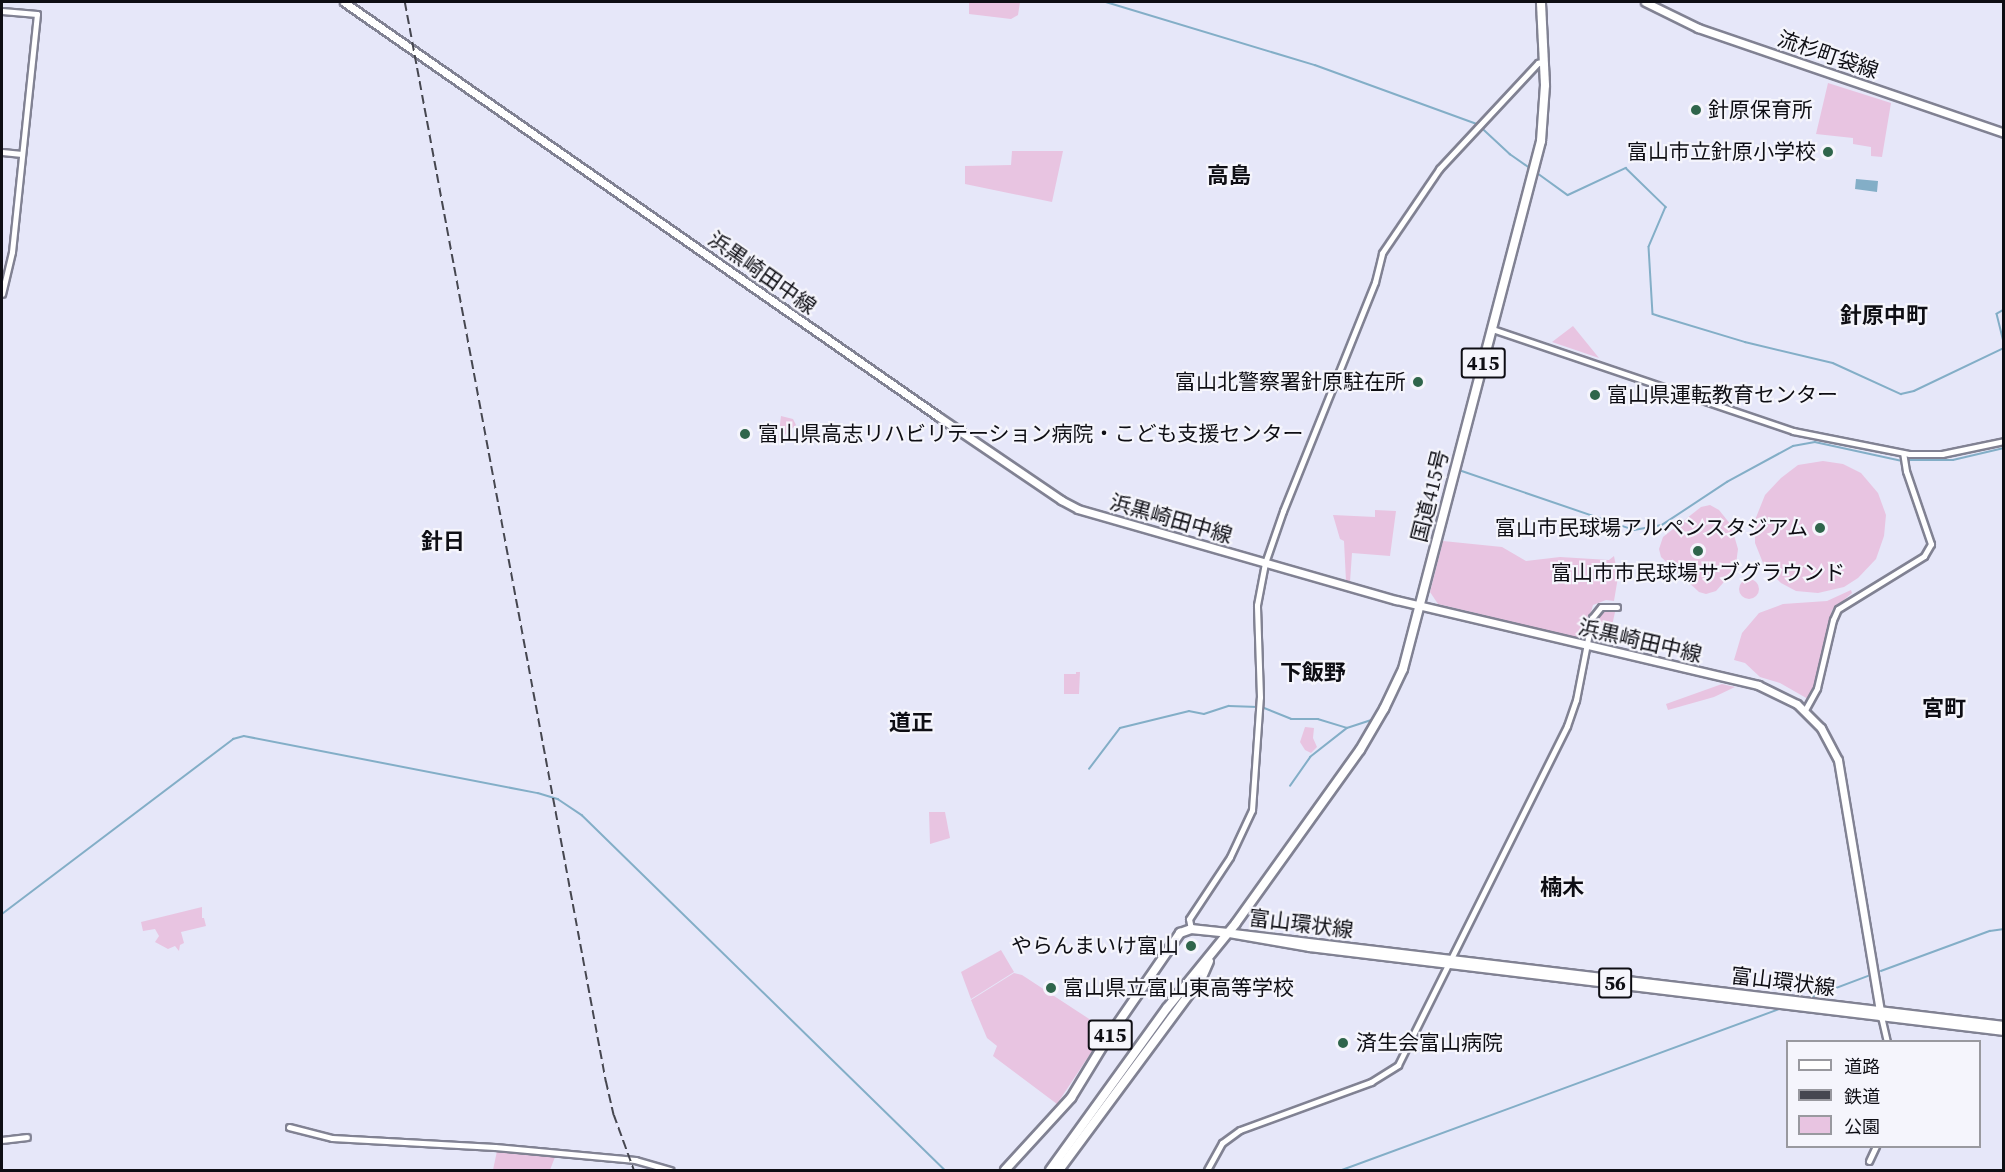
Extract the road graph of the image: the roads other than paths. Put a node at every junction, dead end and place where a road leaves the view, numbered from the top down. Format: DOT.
graph roads {
  1 [pos="344,2"];
  2 [pos="1541,2"];
  3 [pos="1645,2"];
  4 [pos="2,11"];
  5 [pos="1544,61"];
  6 [pos="2004,133"];
  7 [pos="2,152"];
  8 [pos="22,154"];
  9 [pos="2,294"];
  10 [pos="1492,329"];
  11 [pos="2004,441"];
  12 [pos="1903,453"];
  13 [pos="1265,563"];
  14 [pos="1421,606"];
  15 [pos="1617,607"];
  16 [pos="1586,645"];
  17 [pos="1805,710"];
  18 [pos="1191,930"];
  19 [pos="1228,933"];
  20 [pos="1216,947"];
  21 [pos="1451,961"];
  22 [pos="1880,1013"];
  23 [pos="2004,1025"];
  24 [pos="2004,1031"];
  25 [pos="1887,1040"];
  26 [pos="289,1127"];
  27 [pos="27,1137"];
  28 [pos="2,1140"];
  29 [pos="1875,1148"];
  30 [pos="1869,1161"];
  31 [pos="671,1170"];
  32 [pos="1005,1170"];
  33 [pos="1050,1170"];
  34 [pos="1059,1170"];
  35 [pos="1207,1170"];
  1 -- 13 [label="main road, 浜黒崎田中線"];
  2 -- 5 [label="highway, 国道415号 / 415"];
  3 -- 6 [label="main road, 流杉町袋線"];
  4 -- 8 [label="street"];
  5 -- 10 [label="highway, 国道415号 / 415"];
  5 -- 13 [label="street"];
  7 -- 8 [label="street"];
  8 -- 9 [label="street"];
  10 -- 12 [label="street"];
  10 -- 14 [label="highway, 国道415号 / 415"];
  11 -- 12 [label="street"];
  12 -- 17 [label="street"];
  13 -- 14 [label="main road, 浜黒崎田中線"];
  13 -- 18 [label="street"];
  14 -- 16 [label="main road, 浜黒崎田中線"];
  14 -- 19 [label="highway, 国道415号 / 415"];
  15 -- 16 [label="street"];
  16 -- 17 [label="main road, 浜黒崎田中線"];
  16 -- 21 [label="street"];
  17 -- 22 [label="main road, 浜黒崎田中線"];
  18 -- 19 [label="highway"];
  18 -- 32 [label="highway, 415"];
  19 -- 20 [label="highway, 国道415号 / 415"];
  19 -- 21 [label="main road, 富山環状線 / 56"];
  20 -- 33 [label="highway, 国道415号 / 415"];
  20 -- 34 [label="highway, 国道415号 / 415"];
  21 -- 22 [label="main road, 富山環状線 / 56"];
  21 -- 35 [label="street"];
  22 -- 23 [label="main road, 富山環状線 / 56"];
  22 -- 24 [label="main road, 富山環状線 / 56"];
  22 -- 25 [label="street"];
  26 -- 31 [label="street"];
  27 -- 28 [label="street"];
  29 -- 30 [label="street"];
}
